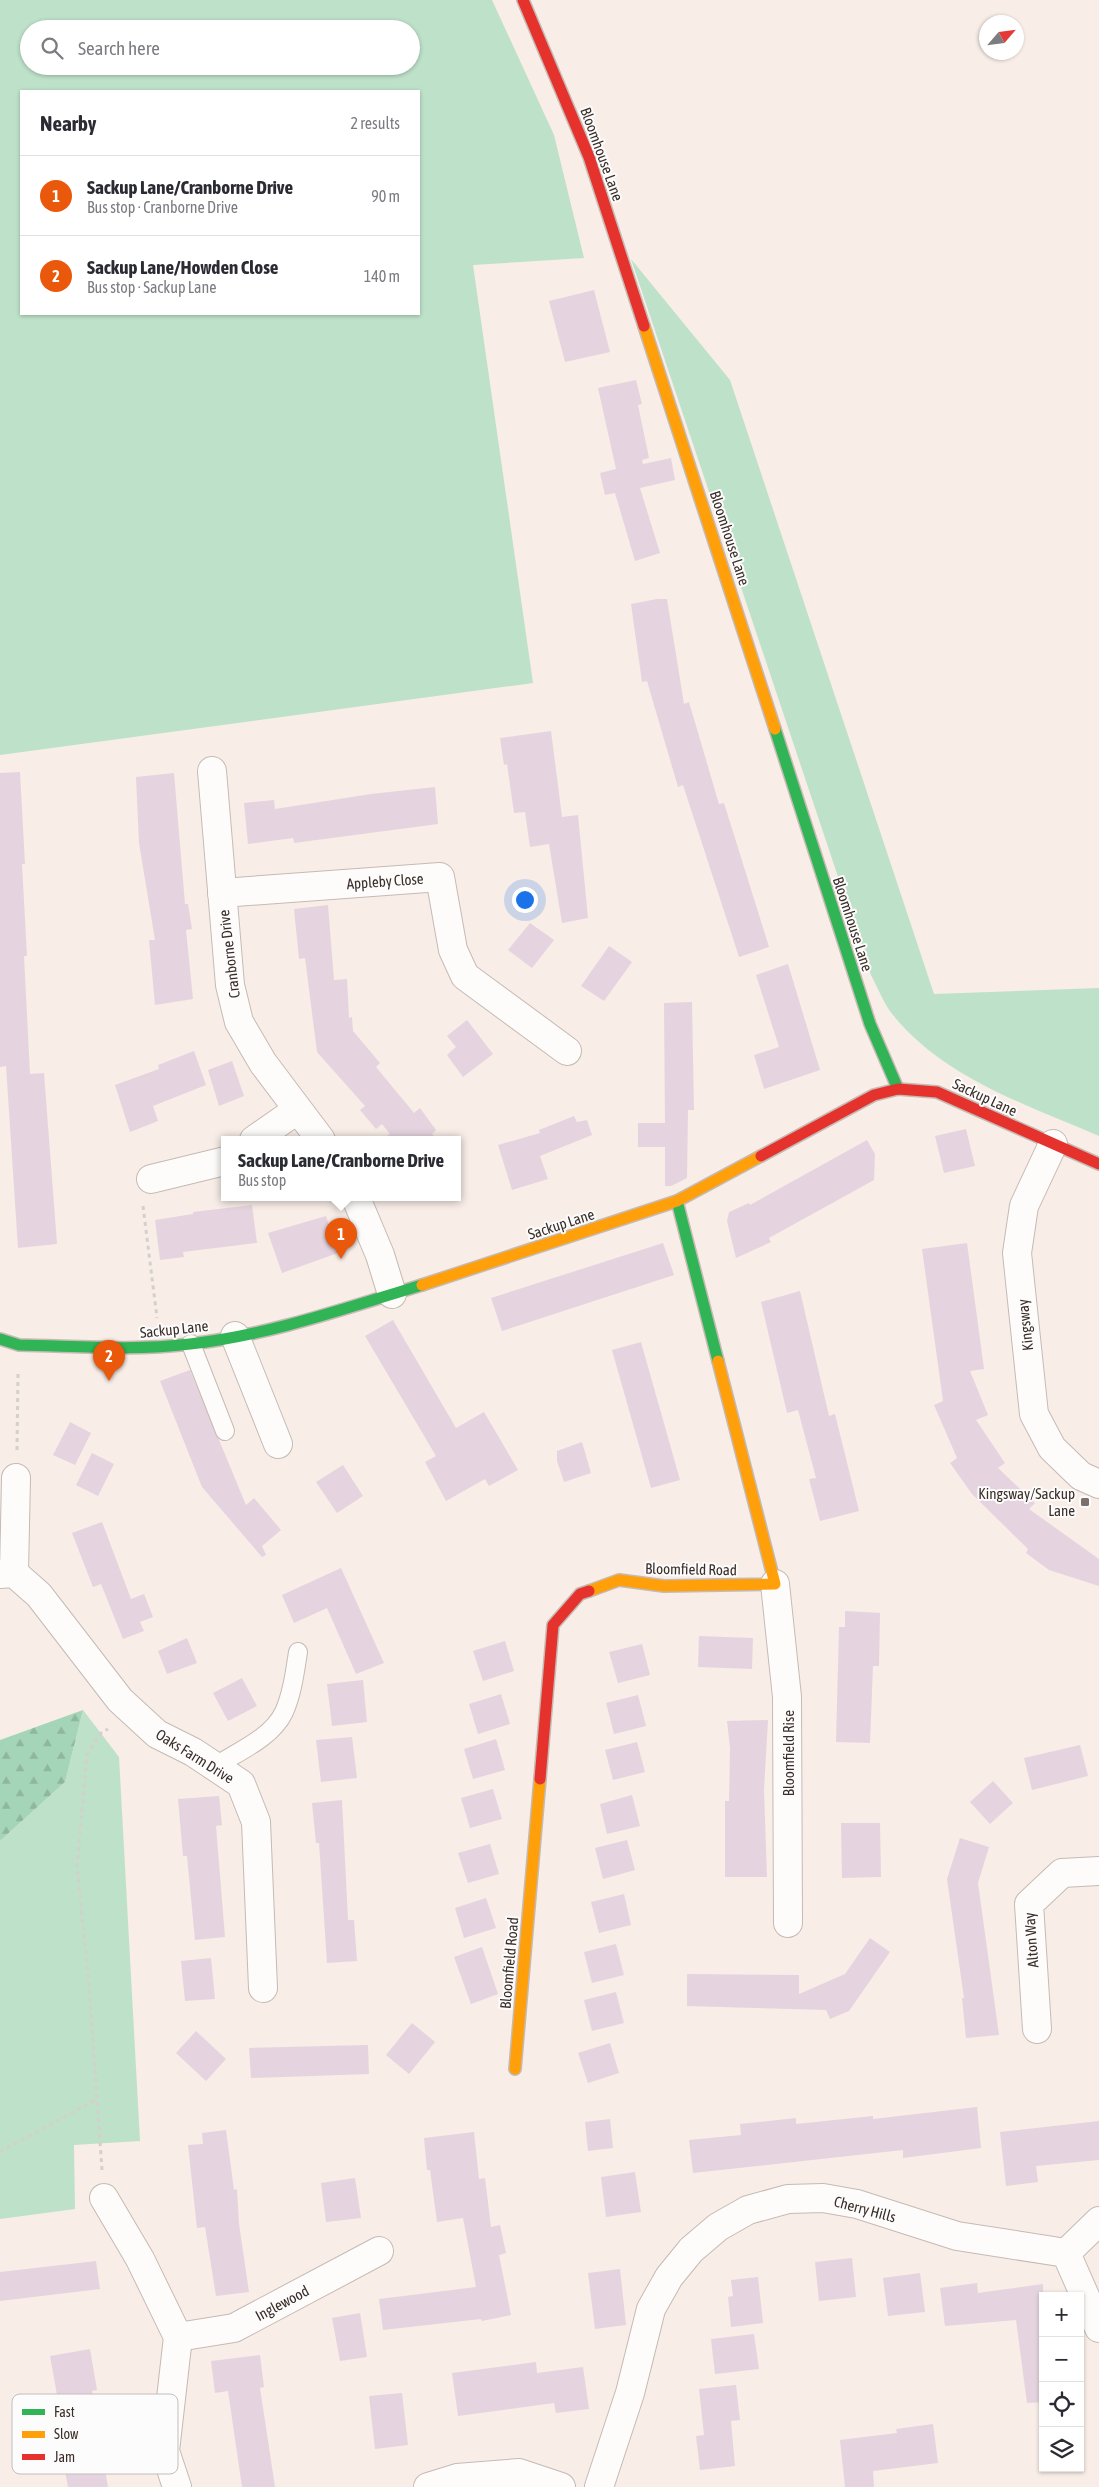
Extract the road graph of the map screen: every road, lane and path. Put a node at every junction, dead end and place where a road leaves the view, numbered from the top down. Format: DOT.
graph roads {
  1 [pos="523,0"];
  2 [pos="212,771"];
  3 [pos="222,893"];
  4 [pos="567,1051"];
  5 [pos="898,1090"];
  6 [pos="297,1110"];
  7 [pos="260,1136"];
  8 [pos="318,1136"];
  9 [pos="1053,1144"];
  10 [pos="221,1162"];
  11 [pos="1099,1164"];
  12 [pos="151,1179"];
  13 [pos="357,1201"];
  14 [pos="677,1201"];
  15 [pos="392,1294"];
  16 [pos="235,1336"];
  17 [pos="0,1339"];
  18 [pos="191,1344"];
  19 [pos="19,1345"];
  20 [pos="161,1346"];
  21 [pos="225,1431"];
  22 [pos="278,1444"];
  23 [pos="16,1478"];
  24 [pos="1099,1484"];
  25 [pos="7,1574"];
  26 [pos="775,1584"];
  27 [pos="298,1652"];
  28 [pos="136,1714"];
  29 [pos="214,1766"];
  30 [pos="1099,1872"];
  31 [pos="788,1923"];
  32 [pos="263,1988"];
  33 [pos="1038,2029"];
  34 [pos="516,2069"];
  35 [pos="97,2099"];
  36 [pos="0,2152"];
  37 [pos="104,2198"];
  38 [pos="1099,2222"];
  39 [pos="380,2250"];
  40 [pos="1066,2253"];
  41 [pos="1099,2328"];
  42 [pos="178,2337"];
  43 [pos="172,2394"];
  44 [pos="173,2474"];
  45 [pos="177,2487"];
  46 [pos="428,2487"];
  47 [pos="561,2487"];
  48 [pos="599,2487"];
  1 -- 5 [label="street, Bloomhouse Lane"];
  2 -- 3 [label="street, Cranborne Drive"];
  3 -- 4 [label="street, Appleby Close"];
  3 -- 6 [label="street, Cranborne Drive"];
  5 -- 9 [label="street, Sackup Lane"];
  5 -- 14 [label="street, Sackup Lane"];
  6 -- 7 [label="street"];
  6 -- 8 [label="street, Cranborne Drive"];
  9 -- 11 [label="street, Sackup Lane"];
  9 -- 24 [label="street, Kingsway"];
  10 -- 12 [label="street"];
  12 -- 20 [label="path"];
  13 -- 15 [label="street"];
  14 -- 15 [label="street, Sackup Lane"];
  14 -- 26 [label="street"];
  15 -- 16 [label="street, Sackup Lane"];
  16 -- 18 [label="street, Sackup Lane"];
  16 -- 22 [label="street"];
  17 -- 19 [label="street, Sackup Lane"];
  18 -- 20 [label="street, Sackup Lane"];
  18 -- 21 [label="lane"];
  19 -- 20 [label="street, Sackup Lane"];
  19 -- 23 [label="path"];
  23 -- 25 [label="street, Oaks Farm Drive"];
  25 -- 28 [label="street, Oaks Farm Drive"];
  26 -- 31 [label="street, Bloomfield Rise"];
  26 -- 34 [label="street, Bloomfield Road"];
  27 -- 29 [label="lane"];
  28 -- 29 [label="street, Oaks Farm Drive"];
  28 -- 35 [label="path"];
  29 -- 32 [label="street, Oaks Farm Drive"];
  30 -- 33 [label="street, Alton Way"];
  35 -- 36 [label="path"];
  35 -- 37 [label="path"];
  37 -- 42 [label="street"];
  38 -- 40 [label="street"];
  39 -- 42 [label="street, Inglewood"];
  40 -- 41 [label="street"];
  40 -- 48 [label="street, Cherry Hills"];
  42 -- 43 [label="street"];
  44 -- 45 [label="street"];
  46 -- 47 [label="street"];
}
